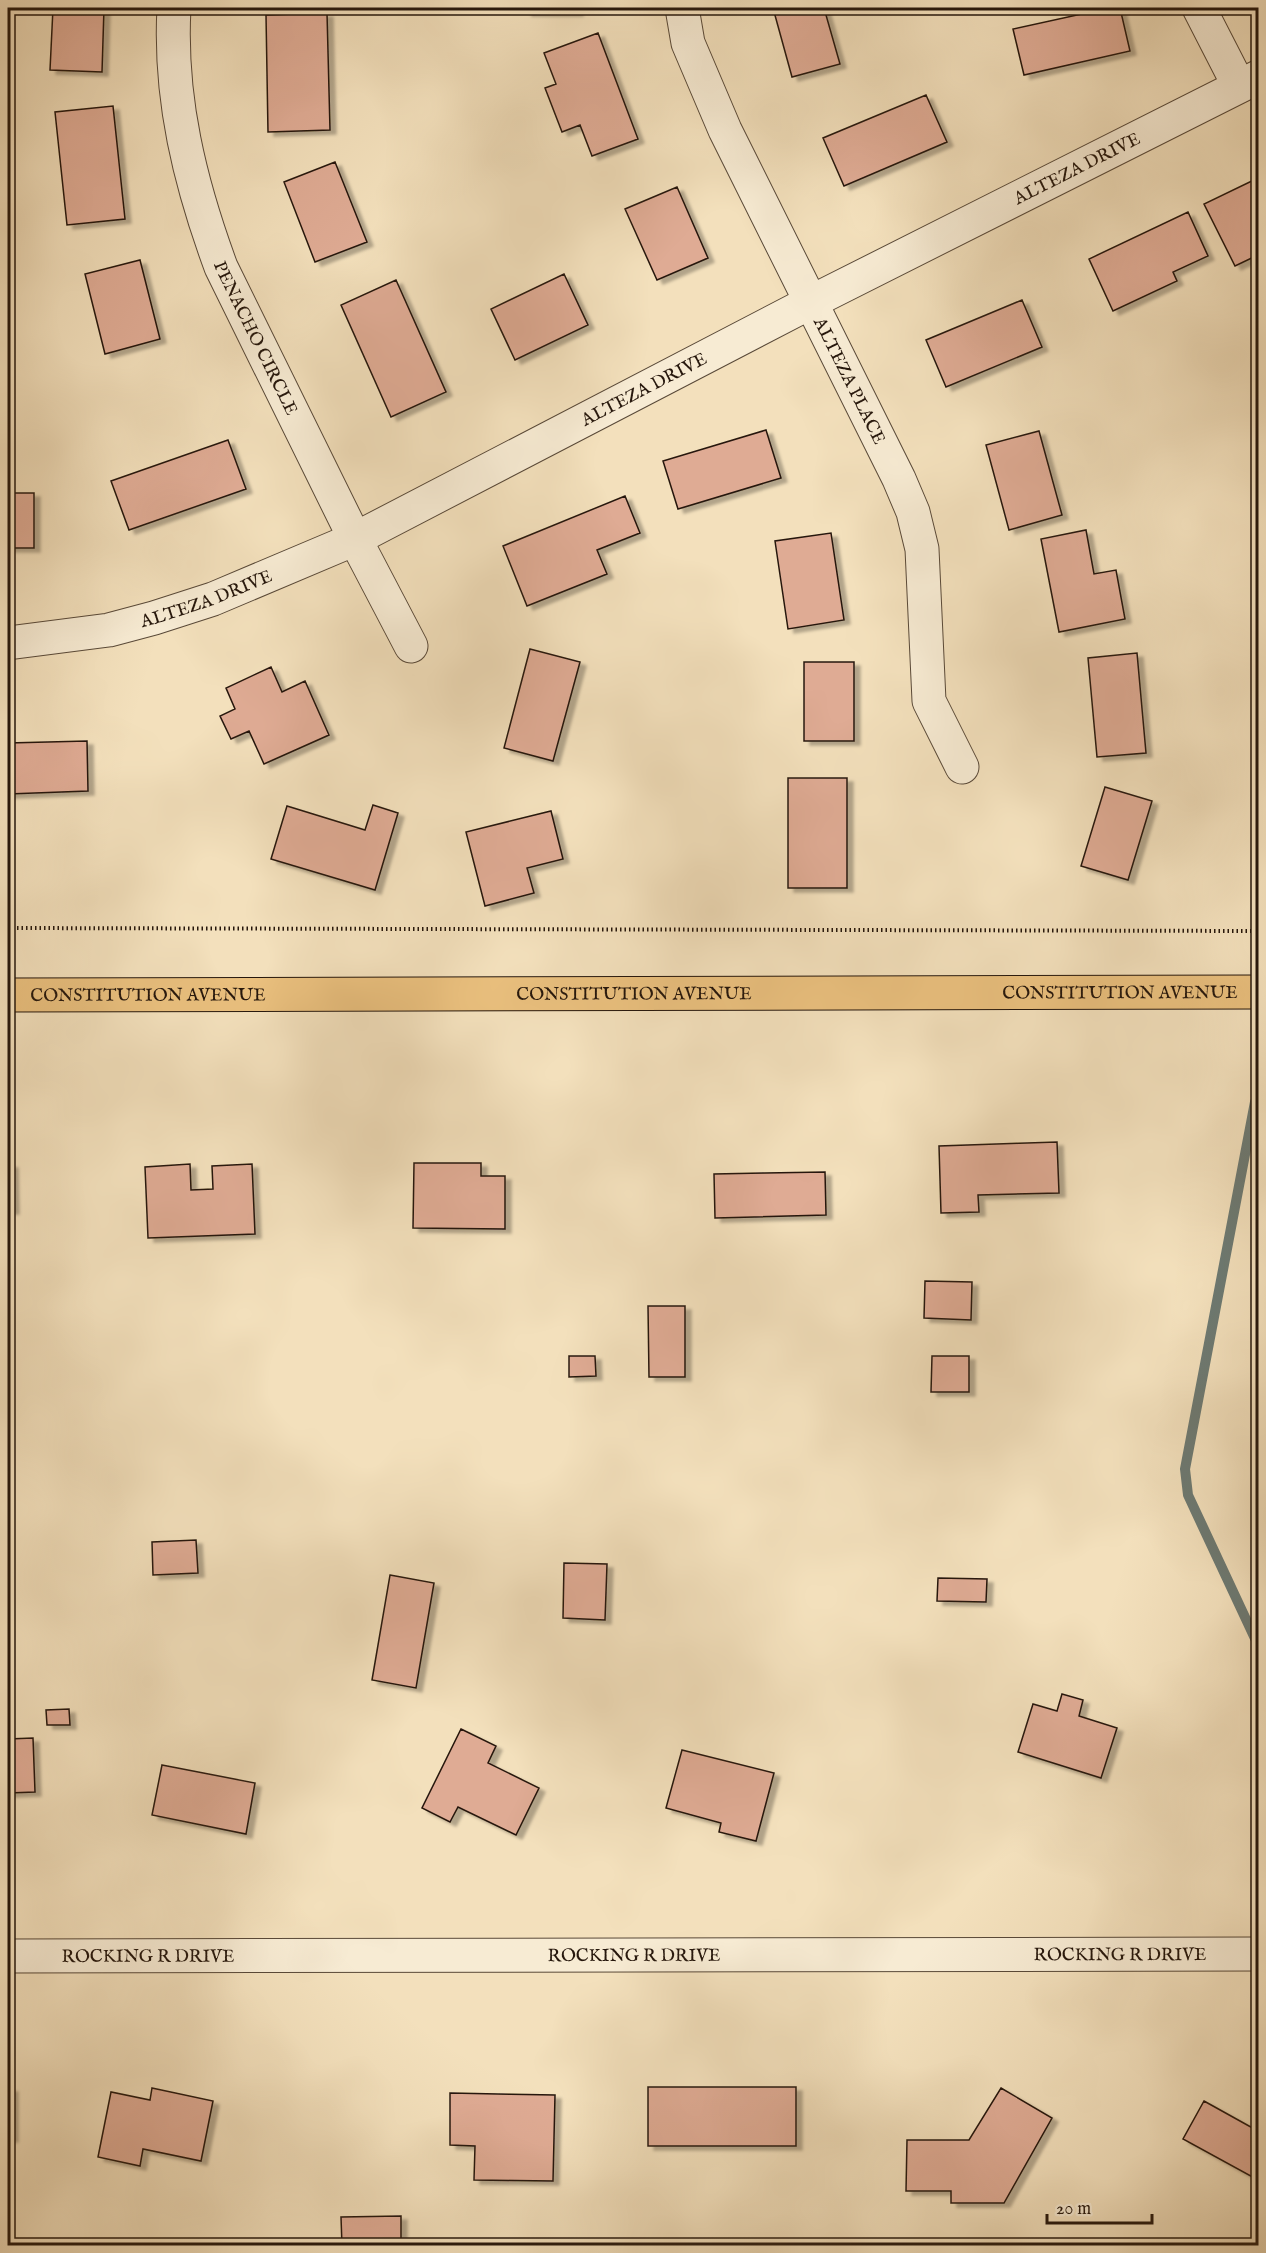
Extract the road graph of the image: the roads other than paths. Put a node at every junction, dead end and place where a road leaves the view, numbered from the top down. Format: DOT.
graph roads {
  1 [pos="174,8"];
  2 [pos="682,8"];
  3 [pos="1199,8"];
  4 [pos="1249,82"];
  5 [pos="811,302"];
  6 [pos="355,539"];
  7 [pos="8,643"];
  8 [pos="411,646"];
  9 [pos="962,767"];
  10 [pos="1258,992"];
  11 [pos="8,995"];
  12 [pos="1258,1954"];
  13 [pos="8,1956"];
  1 -- 6 [label="street, PENACHO CIRCLE"];
  2 -- 5 [label="street, ALTEZA PLACE"];
  3 -- 4 [label="street"];
  4 -- 5 [label="street, ALTEZA DRIVE"];
  5 -- 6 [label="street, ALTEZA DRIVE"];
  5 -- 9 [label="street, ALTEZA PLACE"];
  6 -- 7 [label="street, ALTEZA DRIVE"];
  6 -- 8 [label="street, PENACHO CIRCLE"];
  10 -- 11 [label="main road, CONSTITUTION AVENUE"];
  12 -- 13 [label="street, ROCKING R DRIVE"];
}
